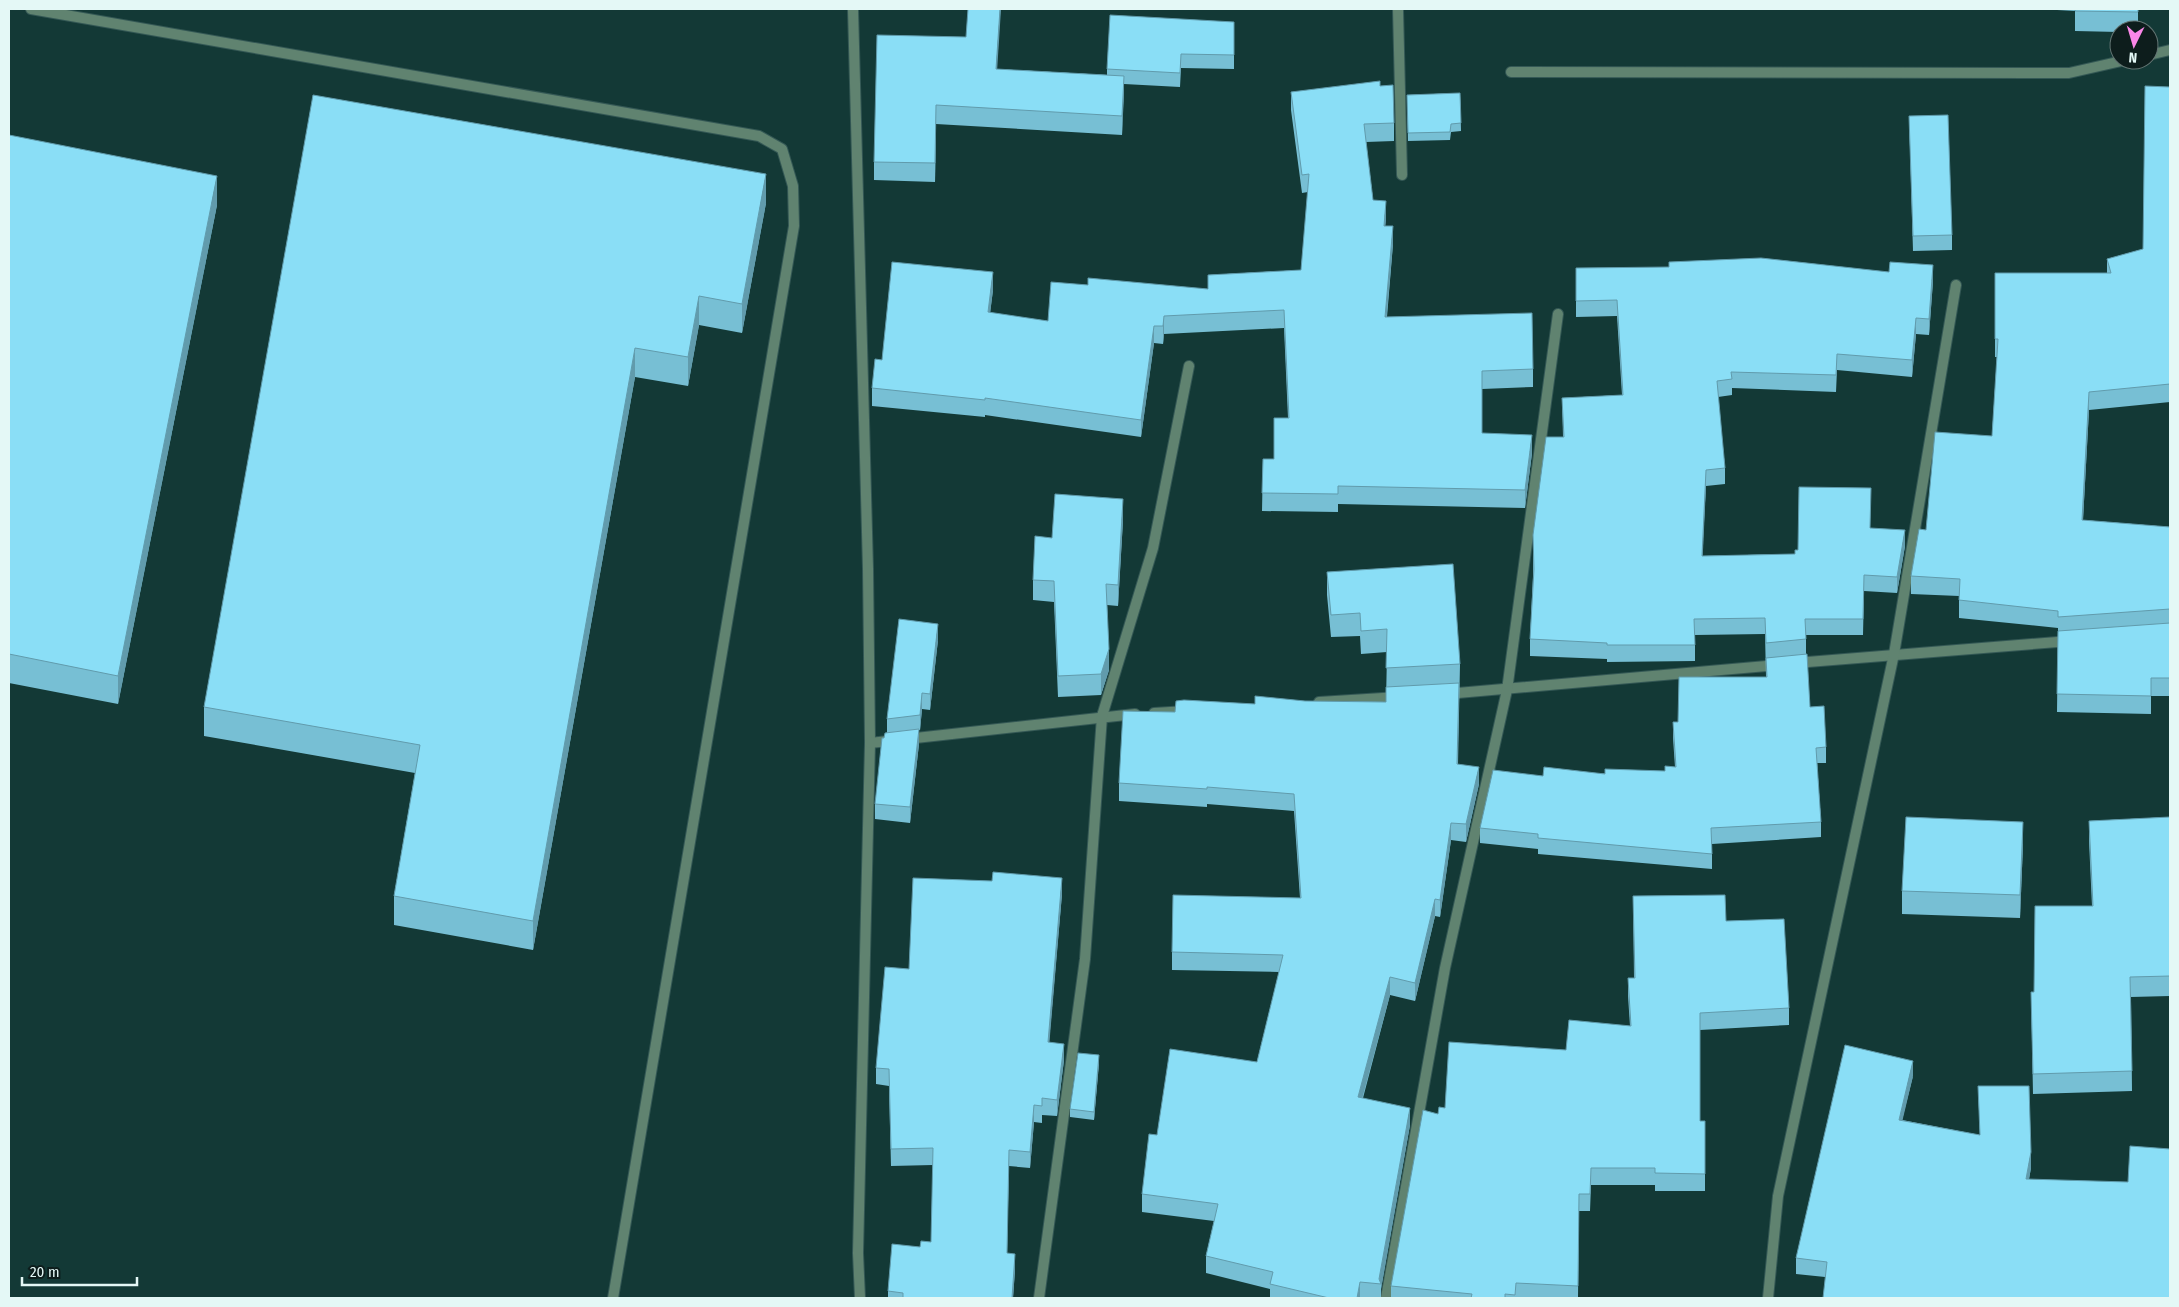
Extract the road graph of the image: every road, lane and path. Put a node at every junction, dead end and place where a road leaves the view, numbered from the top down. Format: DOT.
graph roads {
  1 [pos="30,9"];
  2 [pos="853,9"];
  3 [pos="1398,9"];
  4 [pos="2109,64"];
  5 [pos="1511,72"];
  6 [pos="1402,175"];
  7 [pos="1956,285"];
  8 [pos="1558,314"];
  9 [pos="1188,366"];
  10 [pos="2082,640"];
  11 [pos="1894,654"];
  12 [pos="1508,690"];
  13 [pos="1438,694"];
  14 [pos="1409,696"];
  15 [pos="1310,703"];
  16 [pos="1201,710"];
  17 [pos="1102,716"];
  18 [pos="870,743"];
  19 [pos="613,1298"];
  20 [pos="860,1298"];
  21 [pos="1039,1298"];
  22 [pos="1386,1298"];
  23 [pos="1768,1298"];
  1 -- 19 [label="street"];
  2 -- 18 [label="street"];
  3 -- 6 [label="street"];
  4 -- 5 [label="street"];
  7 -- 11 [label="street"];
  8 -- 12 [label="street"];
  9 -- 17 [label="street"];
  10 -- 11 [label="street"];
  11 -- 12 [label="street"];
  11 -- 23 [label="street"];
  12 -- 13 [label="street"];
  12 -- 22 [label="street"];
  14 -- 15 [label="street"];
  16 -- 17 [label="street"];
  17 -- 18 [label="street"];
  17 -- 21 [label="street"];
  18 -- 20 [label="street"];
}
